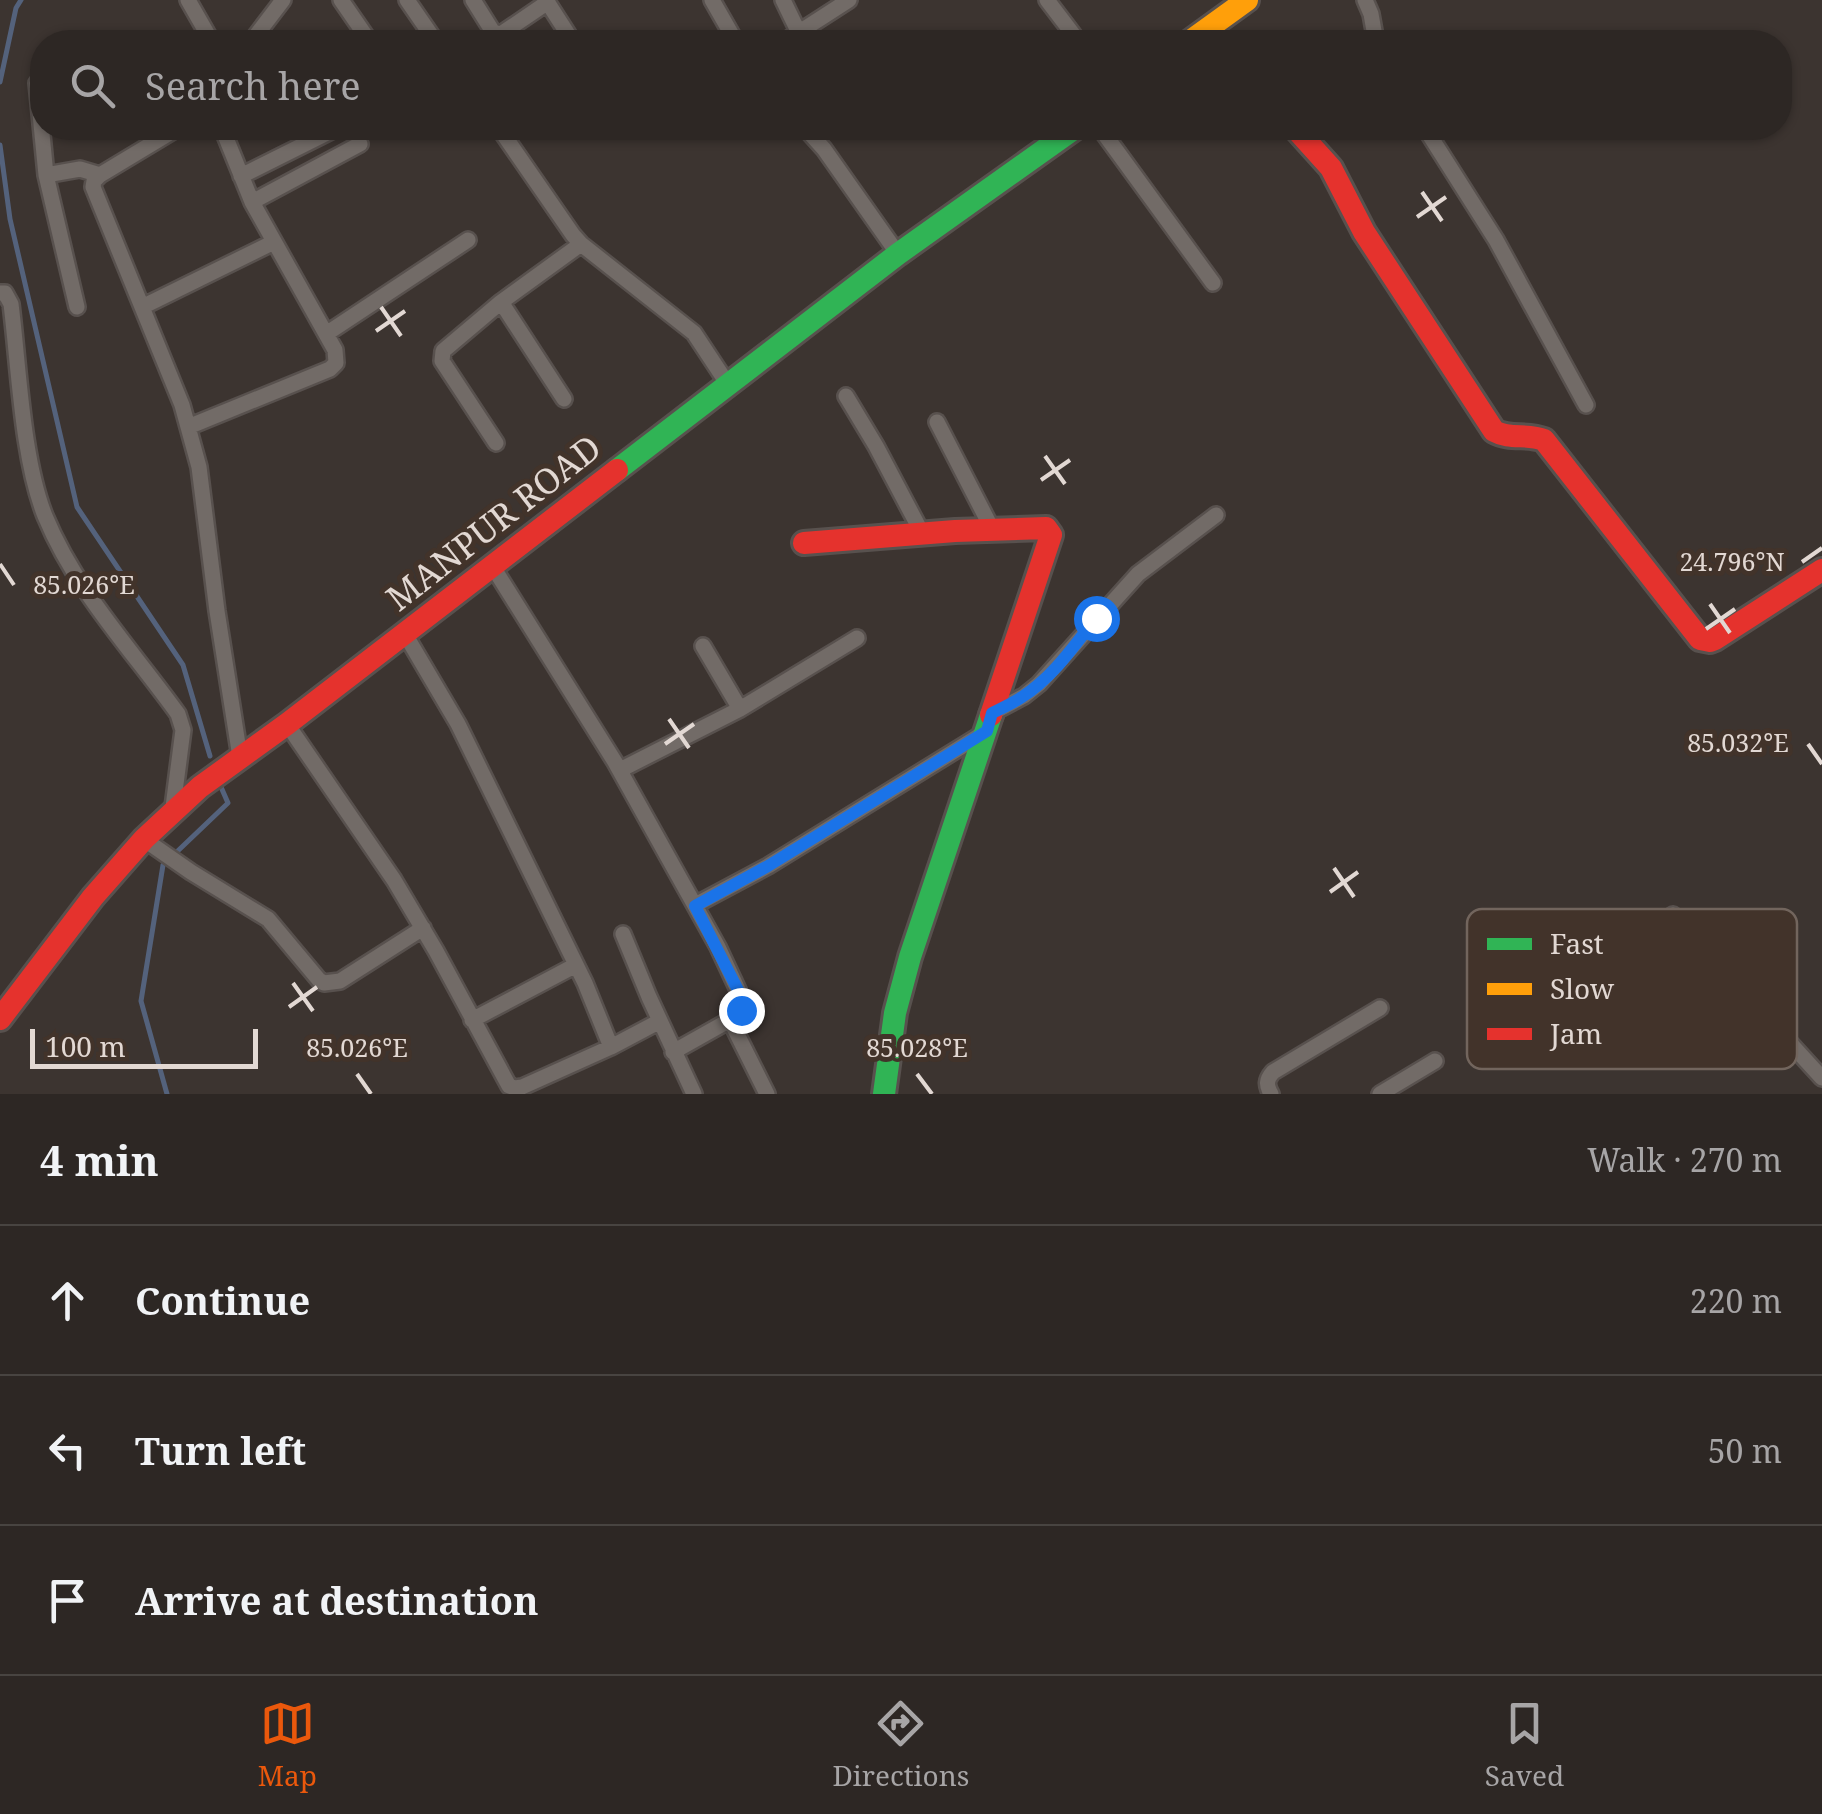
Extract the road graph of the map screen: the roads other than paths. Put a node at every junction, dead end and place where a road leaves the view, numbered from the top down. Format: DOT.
graph roads {
  1 [pos="188,0"];
  2 [pos="283,0"];
  3 [pos="340,0"];
  4 [pos="407,0"];
  5 [pos="473,0"];
  6 [pos="712,0"];
  7 [pos="783,0"];
  8 [pos="849,0"];
  9 [pos="1046,0"];
  10 [pos="1247,0"];
  11 [pos="1365,0"];
  12 [pos="547,1"];
  13 [pos="205,30"];
  14 [pos="260,30"];
  15 [pos="361,30"];
  16 [pos="428,30"];
  17 [pos="492,30"];
  18 [pos="507,30"];
  19 [pos="565,30"];
  20 [pos="729,30"];
  21 [pos="798,30"];
  22 [pos="800,30"];
  23 [pos="1070,30"];
  24 [pos="1213,30"];
  25 [pos="1374,30"];
  26 [pos="43,140"];
  27 [pos="158,140"];
  28 [pos="227,140"];
  29 [pos="313,140"];
  30 [pos="513,140"];
  31 [pos="816,140"];
  32 [pos="1058,140"];
  33 [pos="1109,140"];
  34 [pos="1306,140"];
  35 [pos="1432,140"];
  36 [pos="360,144"];
  37 [pos="46,175"];
  38 [pos="100,175"];
  39 [pos="241,176"];
  40 [pos="252,202"];
  41 [pos="468,240"];
  42 [pos="274,242"];
  43 [pos="580,244"];
  44 [pos="898,254"];
  45 [pos="1213,282"];
  46 [pos="0,293"];
  47 [pos="501,302"];
  48 [pos="77,307"];
  49 [pos="142,307"];
  50 [pos="326,334"];
  51 [pos="727,383"];
  52 [pos="846,396"];
  53 [pos="564,398"];
  54 [pos="1586,405"];
  55 [pos="938,422"];
  56 [pos="188,428"];
  57 [pos="496,444"];
  58 [pos="1216,514"];
  59 [pos="991,527"];
  60 [pos="924,534"];
  61 [pos="804,543"];
  62 [pos="493,567"];
  63 [pos="1822,570"];
  64 [pos="405,634"];
  65 [pos="857,638"];
  66 [pos="703,646"];
  67 [pos="740,709"];
  68 [pos="990,722"];
  69 [pos="287,724"];
  70 [pos="240,757"];
  71 [pos="620,770"];
  72 [pos="172,812"];
  73 [pos="152,844"];
  74 [pos="695,906"];
  75 [pos="422,928"];
  76 [pos="624,934"];
  77 [pos="576,965"];
  78 [pos="1380,1008"];
  79 [pos="0,1019"];
  80 [pos="472,1020"];
  81 [pos="660,1020"];
  82 [pos="730,1020"];
  83 [pos="611,1048"];
  84 [pos="1797,1051"];
  85 [pos="674,1052"];
  86 [pos="1435,1061"];
  87 [pos="1822,1078"];
  88 [pos="694,1094"];
  89 [pos="767,1094"];
  90 [pos="884,1094"];
  91 [pos="1272,1094"];
  92 [pos="1380,1094"];
  1 -- 13 [label="street"];
  2 -- 14 [label="street"];
  3 -- 15 [label="street"];
  4 -- 16 [label="street"];
  5 -- 17 [label="street"];
  6 -- 20 [label="street"];
  7 -- 21 [label="street"];
  8 -- 22 [label="street"];
  9 -- 23 [label="street"];
  10 -- 24 [label="main road"];
  11 -- 25 [label="street"];
  12 -- 18 [label="street"];
  12 -- 19 [label="street"];
  26 -- 37 [label="street"];
  27 -- 38 [label="street"];
  28 -- 39 [label="street"];
  29 -- 39 [label="street"];
  30 -- 43 [label="street"];
  31 -- 44 [label="street"];
  32 -- 44 [label="main road, MANPUR ROAD"];
  33 -- 45 [label="street"];
  34 -- 63 [label="main road"];
  35 -- 54 [label="street"];
  36 -- 40 [label="street"];
  37 -- 38 [label="street"];
  37 -- 48 [label="street"];
  38 -- 49 [label="street"];
  39 -- 40 [label="street"];
  40 -- 42 [label="street"];
  41 -- 50 [label="street"];
  42 -- 49 [label="street"];
  42 -- 50 [label="street"];
  43 -- 47 [label="street"];
  43 -- 51 [label="street"];
  44 -- 51 [label="main road, MANPUR ROAD"];
  46 -- 72 [label="street"];
  47 -- 53 [label="street"];
  47 -- 57 [label="street"];
  49 -- 56 [label="street"];
  50 -- 56 [label="street"];
  51 -- 62 [label="main road, MANPUR ROAD"];
  52 -- 60 [label="street"];
  55 -- 59 [label="street"];
  56 -- 70 [label="street"];
  58 -- 68 [label="street"];
  59 -- 60 [label="main road"];
  59 -- 68 [label="main road"];
  60 -- 61 [label="main road"];
  62 -- 64 [label="main road, MANPUR ROAD"];
  62 -- 71 [label="street"];
  64 -- 69 [label="main road, MANPUR ROAD"];
  64 -- 77 [label="street"];
  65 -- 67 [label="street"];
  66 -- 67 [label="street"];
  67 -- 71 [label="street"];
  68 -- 74 [label="street"];
  68 -- 90 [label="main road"];
  69 -- 70 [label="main road, MANPUR ROAD"];
  69 -- 75 [label="street"];
  70 -- 72 [label="main road, MANPUR ROAD"];
  71 -- 74 [label="street"];
  72 -- 73 [label="main road, MANPUR ROAD"];
  73 -- 75 [label="street"];
  73 -- 79 [label="main road, MANPUR ROAD"];
  74 -- 82 [label="street"];
  75 -- 80 [label="street"];
  76 -- 81 [label="street"];
  77 -- 80 [label="street"];
  77 -- 83 [label="street"];
  78 -- 91 [label="street"];
  80 -- 83 [label="street"];
  81 -- 83 [label="street"];
  81 -- 85 [label="street"];
  82 -- 85 [label="street"];
  82 -- 89 [label="street"];
  84 -- 87 [label="street"];
  85 -- 88 [label="street"];
  86 -- 92 [label="street"];
}
